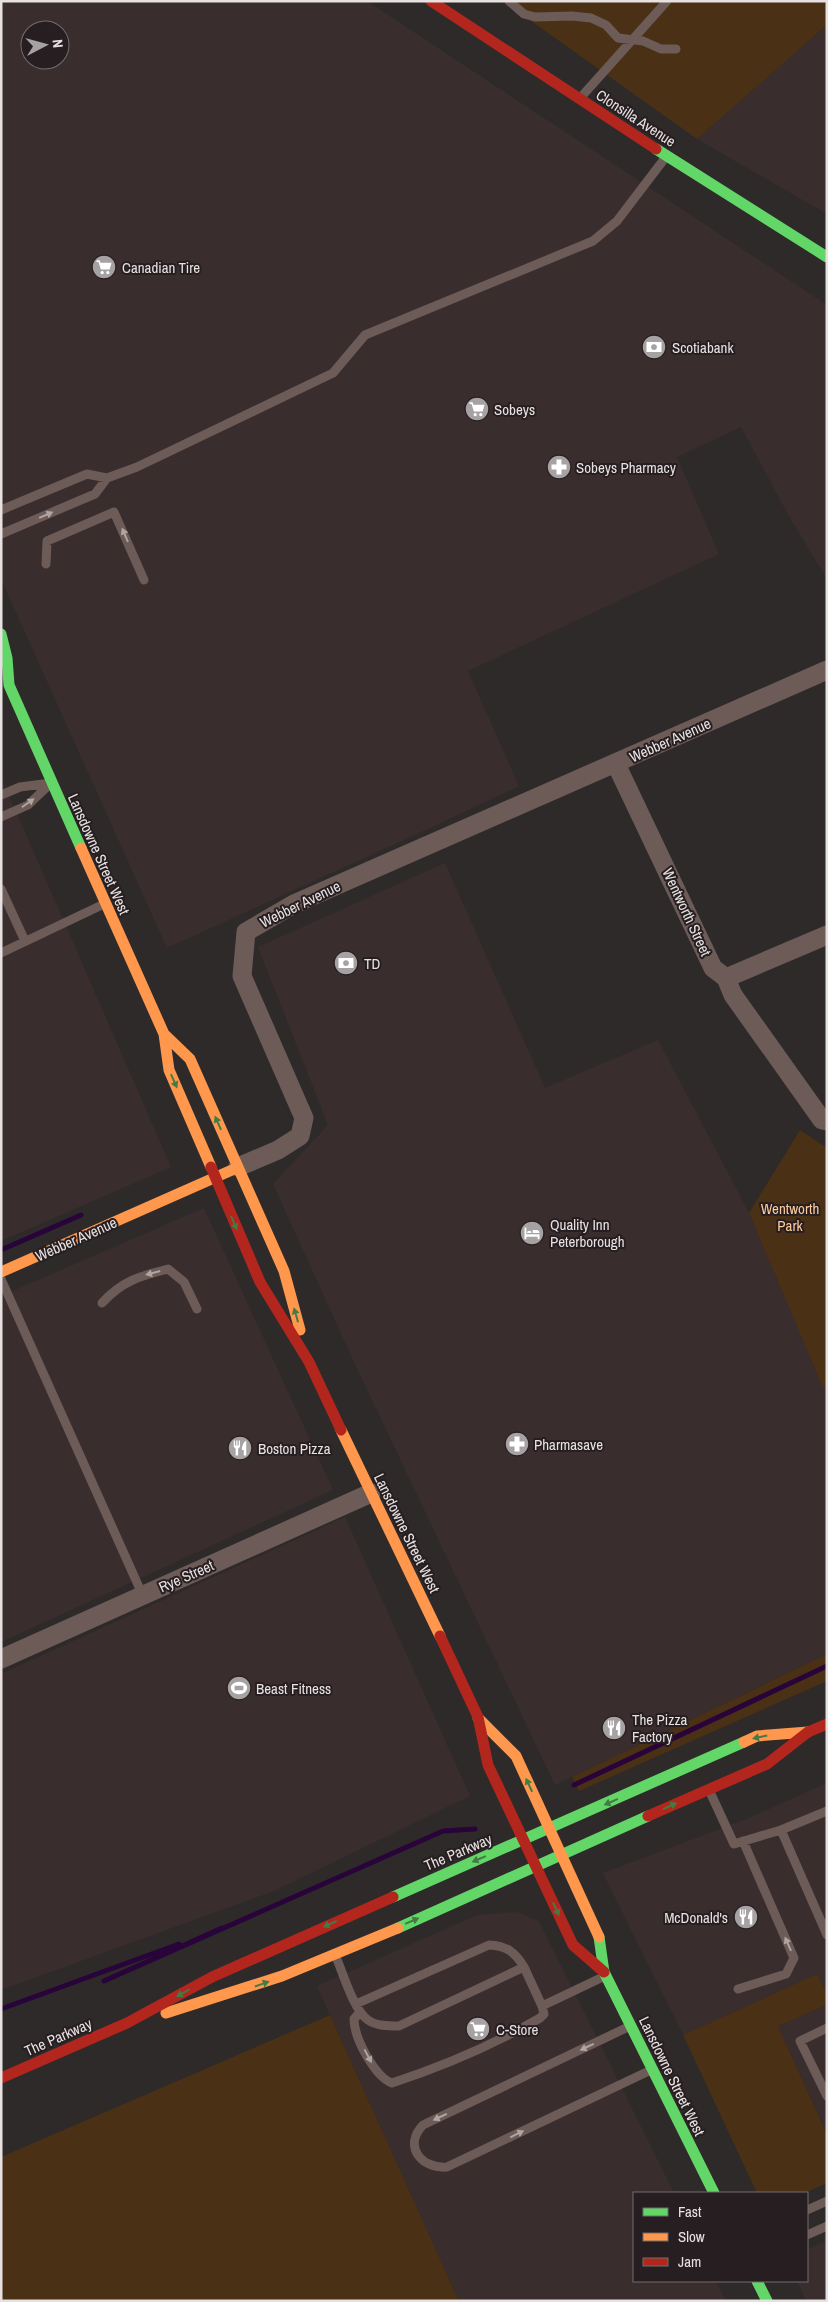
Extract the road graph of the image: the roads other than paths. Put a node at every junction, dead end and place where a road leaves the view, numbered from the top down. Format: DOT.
graph roads {
  1 [pos="431,1"];
  2 [pos="508,1"];
  3 [pos="666,1"];
  4 [pos="632,40"];
  5 [pos="676,49"];
  6 [pos="579,100"];
  7 [pos="666,156"];
  8 [pos="827,257"];
  9 [pos="106,478"];
  10 [pos="1,510"];
  11 [pos="1,534"];
  12 [pos="46,564"];
  13 [pos="144,580"];
  14 [pos="1,634"];
  15 [pos="827,670"];
  16 [pos="5,682"];
  17 [pos="616,764"];
  18 [pos="51,783"];
  19 [pos="1,795"];
  20 [pos="1,817"];
  21 [pos="1,888"];
  22 [pos="104,904"];
  23 [pos="827,935"];
  24 [pos="25,941"];
  25 [pos="1,953"];
  26 [pos="726,978"];
  27 [pos="164,1034"];
  28 [pos="827,1121"];
  29 [pos="238,1167"];
  30 [pos="215,1178"];
  31 [pos="1,1272"];
  32 [pos="1,1279"];
  33 [pos="102,1303"];
  34 [pos="197,1309"];
  35 [pos="309,1362"];
  36 [pos="371,1493"];
  37 [pos="143,1596"];
  38 [pos="1,1659"];
  39 [pos="478,1717"];
  40 [pos="827,1724"];
  41 [pos="808,1732"];
  42 [pos="709,1789"];
  43 [pos="827,1810"];
  44 [pos="550,1829"];
  45 [pos="781,1830"];
  46 [pos="524,1840"];
  47 [pos="743,1841"];
  48 [pos="561,1854"];
  49 [pos="536,1865"];
  50 [pos="827,1935"];
  51 [pos="335,1954"];
  52 [pos="524,1967"];
  53 [pos="605,1974"];
  54 [pos="738,1989"];
  55 [pos="542,2006"];
  56 [pos="358,2008"];
  57 [pos="127,2023"];
  58 [pos="630,2026"];
  59 [pos="827,2028"];
  60 [pos="652,2069"];
  61 [pos="1,2078"];
  62 [pos="827,2096"];
  63 [pos="714,2192"];
  64 [pos="827,2201"];
  65 [pos="808,2210"];
  66 [pos="827,2226"];
  67 [pos="808,2235"];
  68 [pos="758,2282"];
  69 [pos="767,2301"];
  1 -- 6 [label="main road, Clonsilla Avenue"];
  2 -- 4 [label="lane"];
  3 -- 4 [label="lane"];
  4 -- 5 [label="lane"];
  4 -- 6 [label="lane"];
  6 -- 7 [label="main road, Clonsilla Avenue"];
  7 -- 8 [label="main road, Clonsilla Avenue"];
  7 -- 9 [label="lane"];
  9 -- 10 [label="lane"];
  11 -- 9 [label="lane, one-way"];
  13 -- 12 [label="lane, one-way"];
  14 -- 16 [label="main road, Lansdowne Street West"];
  15 -- 17 [label="street, Webber Avenue"];
  16 -- 18 [label="main road, Lansdowne Street West"];
  17 -- 26 [label="street, Wentworth Street"];
  17 -- 29 [label="street, Webber Avenue"];
  18 -- 19 [label="lane"];
  20 -- 18 [label="lane, one-way"];
  18 -- 22 [label="main road, Lansdowne Street West"];
  21 -- 24 [label="lane"];
  22 -- 24 [label="lane"];
  22 -- 27 [label="main road, Lansdowne Street West"];
  23 -- 26 [label="street"];
  24 -- 25 [label="lane"];
  26 -- 28 [label="street, Wentworth Street"];
  29 -- 27 [label="main road, Lansdowne Street West, one-way"];
  27 -- 30 [label="main road, Lansdowne Street West, one-way"];
  29 -- 30 [label="main road, Webber Avenue"];
  35 -- 29 [label="main road, Lansdowne Street West, one-way"];
  30 -- 31 [label="main road, Webber Avenue"];
  30 -- 35 [label="main road, Lansdowne Street West, one-way"];
  32 -- 37 [label="lane"];
  34 -- 33 [label="lane, one-way"];
  35 -- 36 [label="main road, Lansdowne Street West"];
  36 -- 37 [label="street, Rye Street"];
  36 -- 39 [label="main road, Lansdowne Street West"];
  37 -- 38 [label="street, Rye Street"];
  44 -- 39 [label="main road, Lansdowne Street West, one-way"];
  39 -- 46 [label="main road, Lansdowne Street West"];
  40 -- 41 [label="main road, The Parkway"];
  41 -- 42 [label="main road, The Parkway"];
  41 -- 44 [label="main road, The Parkway, one-way"];
  42 -- 47 [label="lane"];
  48 -- 42 [label="main road, The Parkway, one-way"];
  43 -- 45 [label="lane"];
  44 -- 46 [label="main road, The Parkway"];
  44 -- 48 [label="main road, Lansdowne Street West"];
  45 -- 47 [label="lane"];
  45 -- 50 [label="lane"];
  46 -- 49 [label="main road, Lansdowne Street West"];
  46 -- 57 [label="main road, The Parkway, one-way"];
  54 -- 47 [label="lane, one-way"];
  48 -- 49 [label="main road, The Parkway"];
  48 -- 53 [label="main road, Lansdowne Street West"];
  51 -- 49 [label="main road, The Parkway, one-way"];
  49 -- 53 [label="main road, Lansdowne Street West, one-way"];
  51 -- 56 [label="lane"];
  57 -- 51 [label="main road, The Parkway, one-way"];
  52 -- 55 [label="lane"];
  52 -- 56 [label="lane"];
  52 -- 56 [label="lane"];
  53 -- 55 [label="lane"];
  53 -- 58 [label="main road, Lansdowne Street West"];
  56 -- 55 [label="lane, one-way"];
  57 -- 61 [label="main road, The Parkway"];
  58 -- 60 [label="main road, Lansdowne Street West"];
  58 -- 60 [label="lane, one-way"];
  59 -- 62 [label="lane"];
  60 -- 63 [label="main road, Lansdowne Street West"];
  64 -- 65 [label="lane"];
  66 -- 67 [label="lane"];
  68 -- 69 [label="main road"];
}
